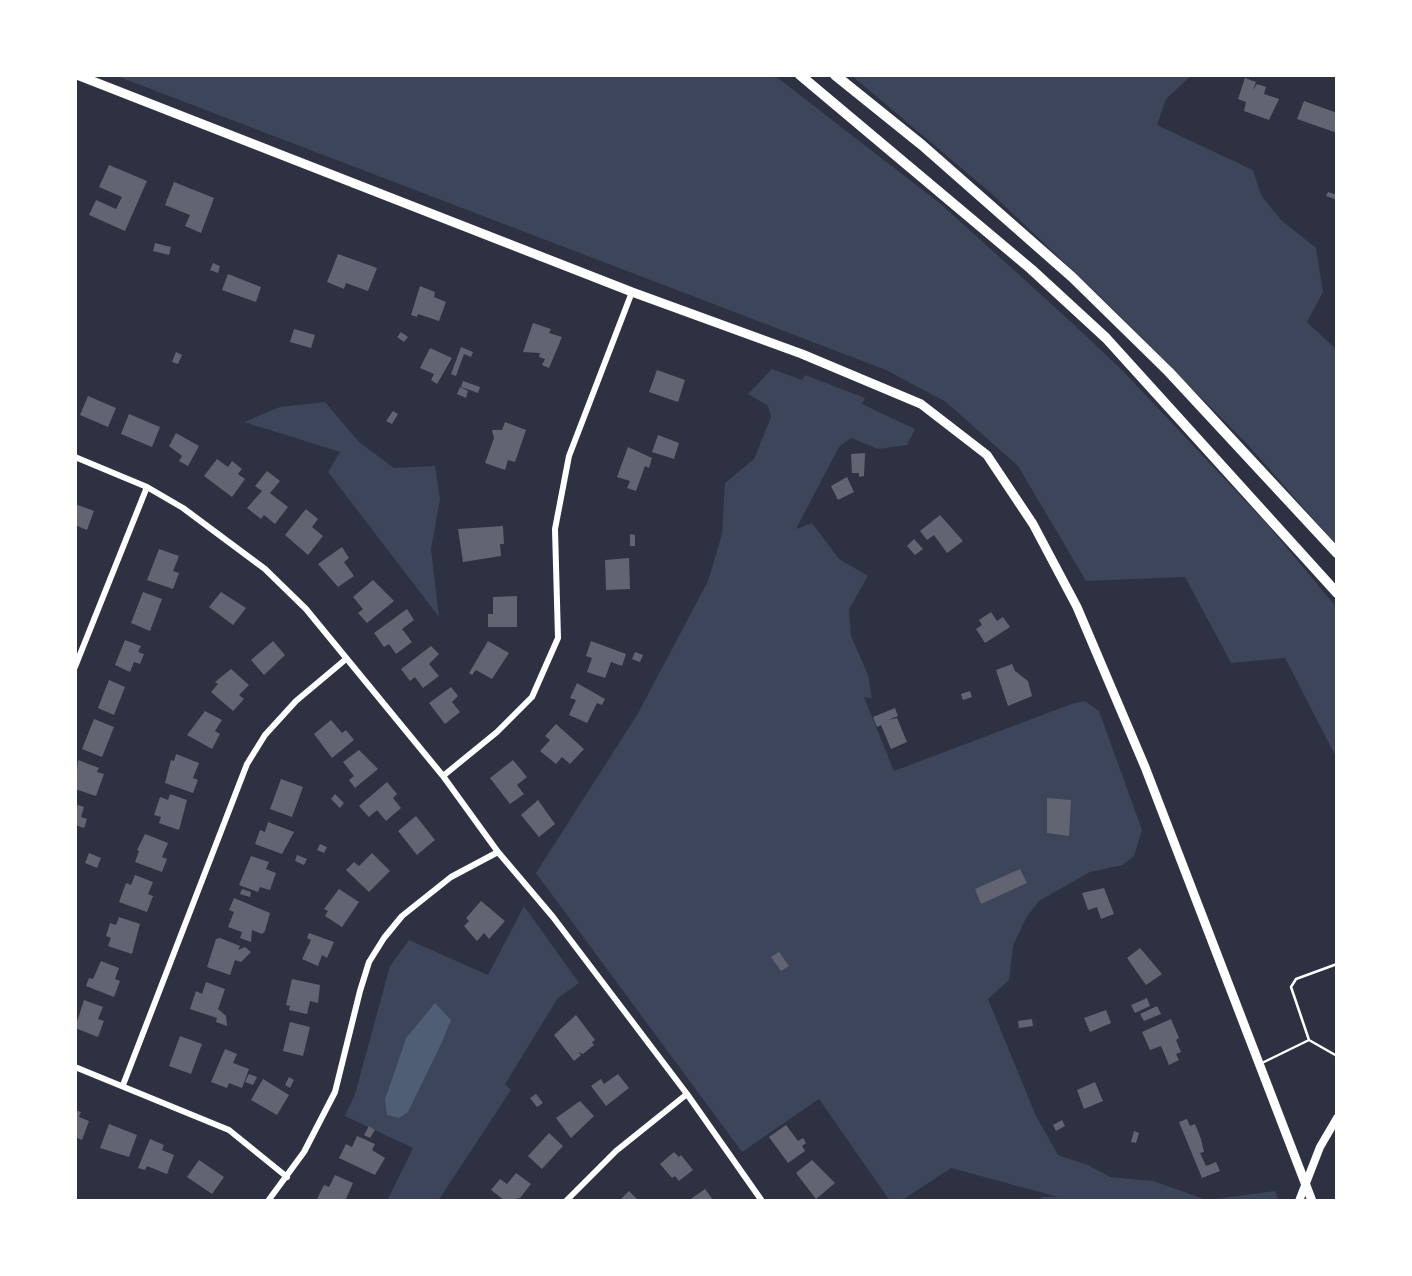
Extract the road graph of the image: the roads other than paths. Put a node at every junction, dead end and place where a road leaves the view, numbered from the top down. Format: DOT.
graph roads {
  1 [pos="77,75"];
  2 [pos="800,75"];
  3 [pos="835,75"];
  4 [pos="632,292"];
  5 [pos="75,457"];
  6 [pos="147,486"];
  7 [pos="1337,553"];
  8 [pos="1337,593"];
  9 [pos="346,659"];
  10 [pos="75,667"];
  11 [pos="443,776"];
  12 [pos="498,852"];
  13 [pos="1337,964"];
  14 [pos="1308,1040"];
  15 [pos="1337,1056"];
  16 [pos="1259,1064"];
  17 [pos="75,1067"];
  18 [pos="123,1085"];
  19 [pos="687,1094"];
  20 [pos="1337,1118"];
  21 [pos="287,1177"];
  22 [pos="1304,1184"];
  23 [pos="268,1201"];
  24 [pos="566,1201"];
  25 [pos="762,1201"];
  26 [pos="1299,1201"];
  27 [pos="1311,1201"];
  1 -- 4 [label="main road"];
  2 -- 8 [label="highway"];
  3 -- 7 [label="highway"];
  4 -- 11 [label="street"];
  4 -- 16 [label="main road"];
  5 -- 6 [label="street"];
  6 -- 9 [label="street"];
  6 -- 10 [label="street"];
  9 -- 11 [label="street"];
  9 -- 18 [label="street"];
  11 -- 12 [label="street"];
  12 -- 19 [label="street"];
  12 -- 21 [label="street"];
  13 -- 14 [label="lane"];
  14 -- 15 [label="lane"];
  14 -- 16 [label="lane"];
  16 -- 22 [label="main road"];
  17 -- 18 [label="street"];
  18 -- 21 [label="street"];
  19 -- 24 [label="street"];
  19 -- 25 [label="street"];
  20 -- 22 [label="street"];
  21 -- 23 [label="street"];
  22 -- 26 [label="street"];
  22 -- 27 [label="main road"];
}
